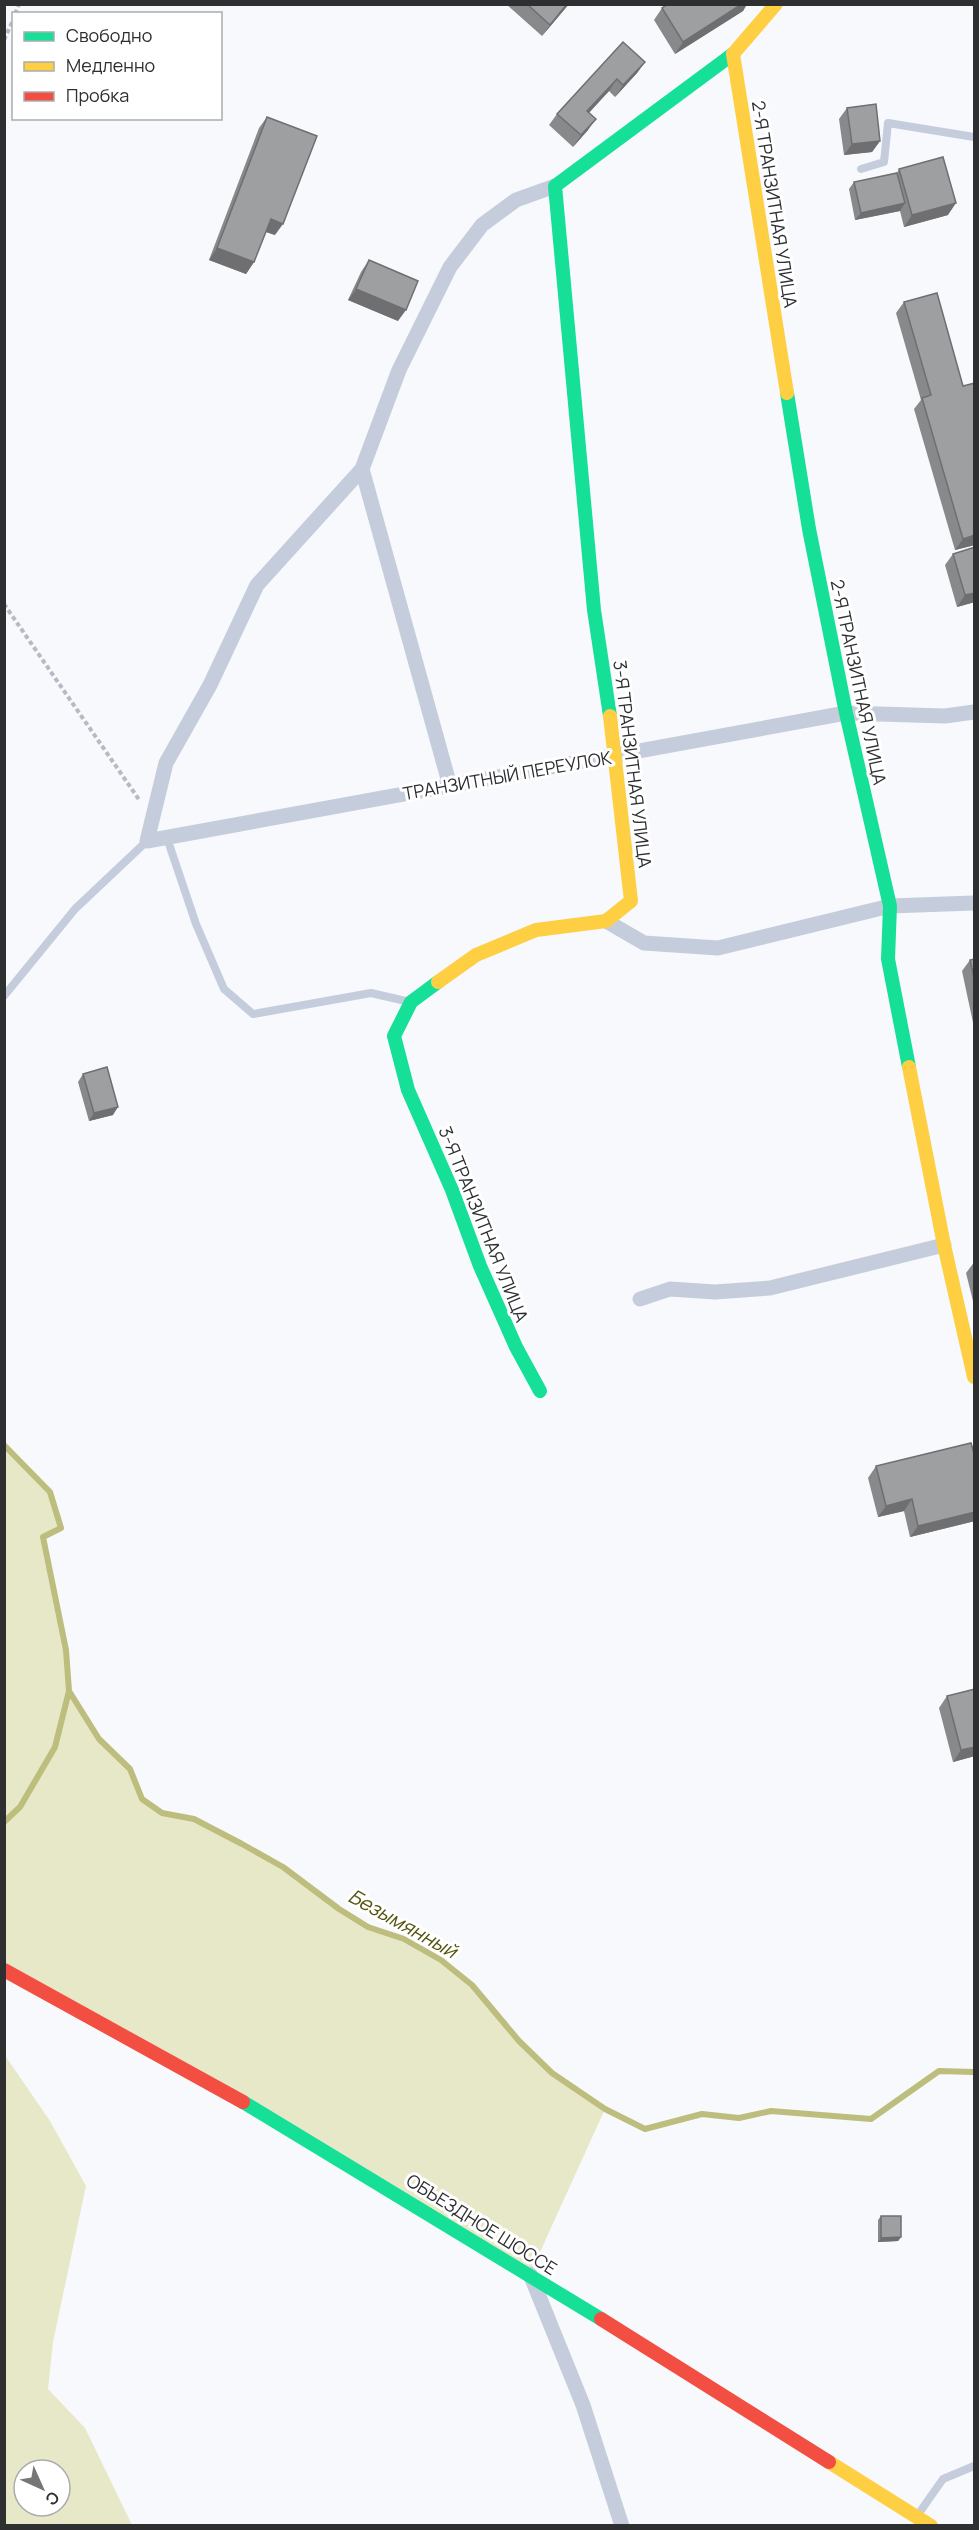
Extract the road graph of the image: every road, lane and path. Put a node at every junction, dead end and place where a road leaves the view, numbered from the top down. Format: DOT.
graph roads {
  1 [pos="776,4"];
  2 [pos="12,22"];
  3 [pos="4,40"];
  4 [pos="733,54"];
  5 [pos="975,137"];
  6 [pos="861,169"];
  7 [pos="555,186"];
  8 [pos="362,468"];
  9 [pos="4,604"];
  10 [pos="975,712"];
  11 [pos="846,713"];
  12 [pos="616,755"];
  13 [pos="450,786"];
  14 [pos="152,819"];
  15 [pos="166,838"];
  16 [pos="147,842"];
  17 [pos="975,903"];
  18 [pos="890,906"];
  19 [pos="606,921"];
  20 [pos="4,996"];
  21 [pos="411,1002"];
  22 [pos="944,1245"];
  23 [pos="640,1299"];
  24 [pos="975,1377"];
  25 [pos="540,1391"];
  26 [pos="4,1970"];
  27 [pos="530,2274"];
  28 [pos="975,2466"];
  29 [pos="917,2517"];
  30 [pos="622,2526"];
  31 [pos="931,2526"];
  1 -- 4 [label="street"];
  2 -- 3 [label="path"];
  4 -- 7 [label="street"];
  4 -- 11 [label="street, 2-Я ТРАНЗИТНАЯ УЛИЦА"];
  5 -- 6 [label="lane"];
  7 -- 8 [label="street"];
  7 -- 12 [label="street, 3-Я ТРАНЗИТНАЯ УЛИЦА"];
  8 -- 13 [label="street"];
  8 -- 14 [label="street"];
  9 -- 14 [label="path"];
  10 -- 11 [label="street, ТРАНЗИТНЫЙ ПЕРЕУЛОК"];
  11 -- 12 [label="street, ТРАНЗИТНЫЙ ПЕРЕУЛОК"];
  11 -- 18 [label="street, 2-Я ТРАНЗИТНАЯ УЛИЦА"];
  12 -- 13 [label="street, ТРАНЗИТНЫЙ ПЕРЕУЛОК"];
  12 -- 19 [label="street, 3-Я ТРАНЗИТНАЯ УЛИЦА"];
  13 -- 15 [label="street, ТРАНЗИТНЫЙ ПЕРЕУЛОК"];
  14 -- 16 [label="street"];
  15 -- 16 [label="street, ТРАНЗИТНЫЙ ПЕРЕУЛОК"];
  15 -- 21 [label="lane"];
  16 -- 20 [label="lane"];
  17 -- 18 [label="street"];
  18 -- 19 [label="street"];
  18 -- 22 [label="street, 2-Я ТРАНЗИТНАЯ УЛИЦА"];
  19 -- 21 [label="street, 3-Я ТРАНЗИТНАЯ УЛИЦА"];
  21 -- 25 [label="street, 3-Я ТРАНЗИТНАЯ УЛИЦА"];
  22 -- 23 [label="street"];
  22 -- 24 [label="street, 2-Я ТРАНЗИТНАЯ УЛИЦА"];
  26 -- 27 [label="street, ОБЪЕЗДНОЕ ШОССЕ"];
  27 -- 29 [label="street, ОБЪЕЗДНОЕ ШОССЕ"];
  27 -- 30 [label="street"];
  28 -- 29 [label="lane"];
  29 -- 31 [label="street, ОБЪЕЗДНОЕ ШОССЕ"];
}
